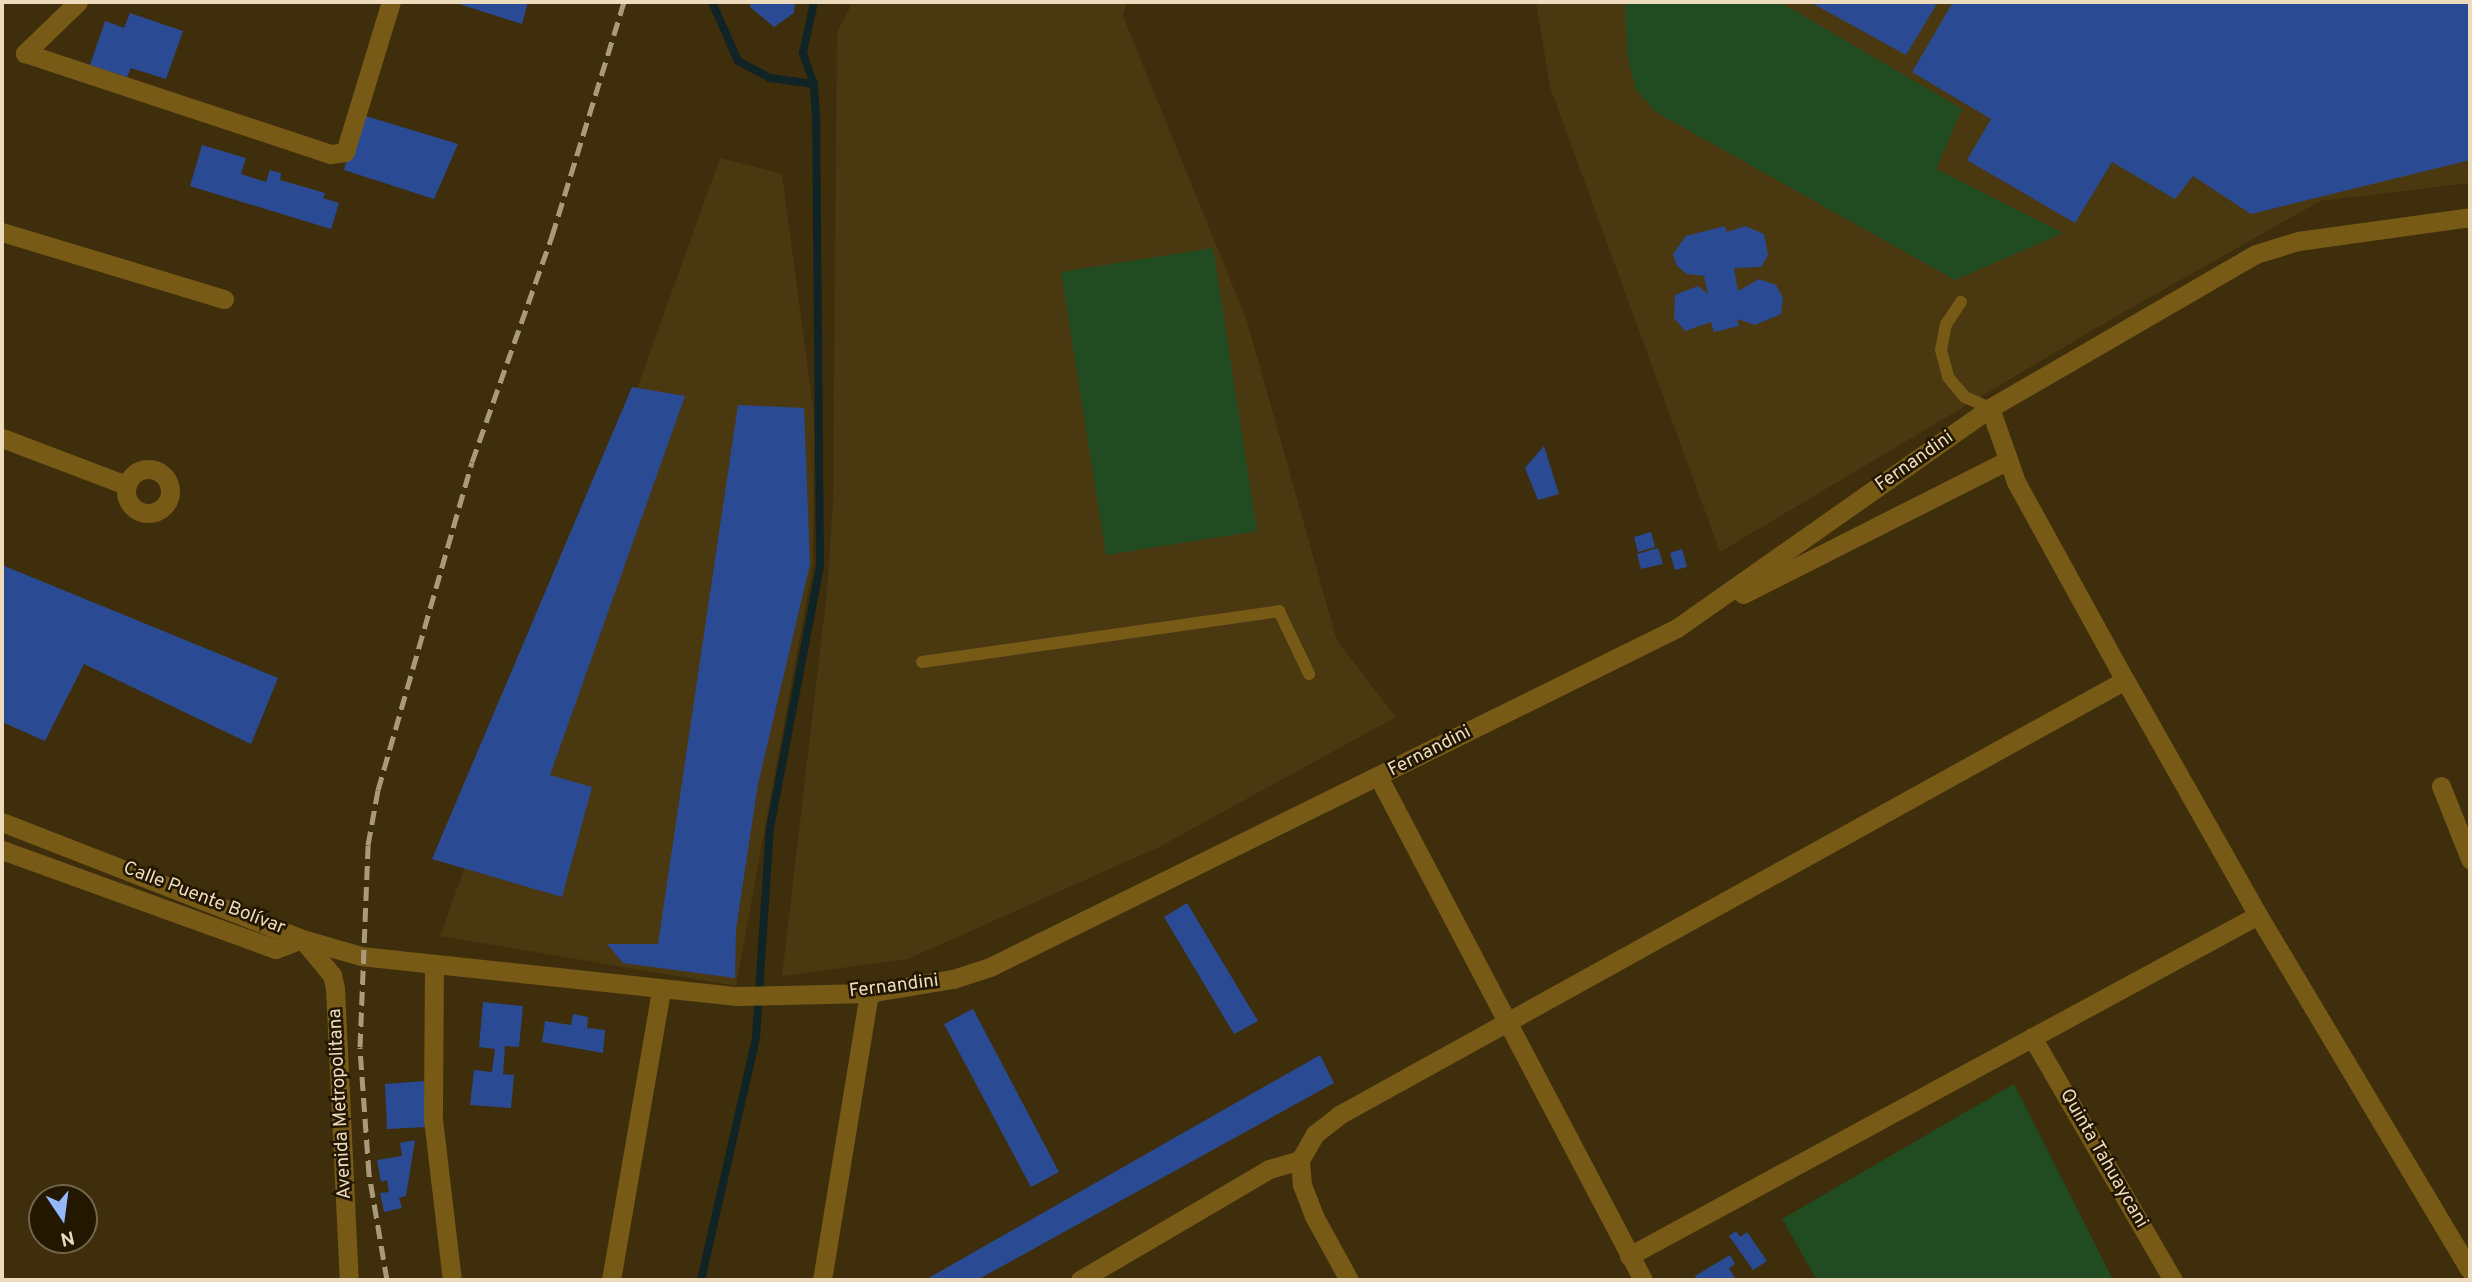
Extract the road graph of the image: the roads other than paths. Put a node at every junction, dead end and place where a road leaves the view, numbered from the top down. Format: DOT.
graph roads {
  1 [pos="78,2"];
  2 [pos="390,2"];
  3 [pos="2470,217"];
  4 [pos="2,232"];
  5 [pos="224,299"];
  6 [pos="1961,302"];
  7 [pos="1990,408"];
  8 [pos="2,438"];
  9 [pos="2006,461"];
  10 [pos="126,485"];
  11 [pos="1677,628"];
  12 [pos="922,662"];
  13 [pos="1309,674"];
  14 [pos="2125,680"];
  15 [pos="1379,778"];
  16 [pos="2470,821"];
  17 [pos="2,822"];
  18 [pos="2,850"];
  19 [pos="2470,859"];
  20 [pos="2258,915"];
  21 [pos="302,939"];
  22 [pos="434,965"];
  23 [pos="661,991"];
  24 [pos="869,993"];
  25 [pos="1508,1022"];
  26 [pos="2032,1037"];
  27 [pos="1300,1160"];
  28 [pos="1629,1256"];
  29 [pos="2470,1270"];
  30 [pos="349,1280"];
  31 [pos="452,1280"];
  32 [pos="611,1280"];
  33 [pos="822,1280"];
  34 [pos="1080,1280"];
  35 [pos="1349,1280"];
  36 [pos="1643,1280"];
  37 [pos="2173,1280"];
  1 -- 2 [label="street"];
  3 -- 7 [label="street, Fernandini"];
  4 -- 5 [label="street"];
  6 -- 7 [label="lane"];
  7 -- 9 [label="street"];
  7 -- 11 [label="street, Fernandini"];
  8 -- 10 [label="street"];
  9 -- 11 [label="street"];
  9 -- 14 [label="street"];
  11 -- 15 [label="street, Fernandini"];
  12 -- 13 [label="lane"];
  14 -- 20 [label="street"];
  14 -- 25 [label="street"];
  15 -- 24 [label="street, Fernandini"];
  15 -- 25 [label="street"];
  16 -- 19 [label="street"];
  17 -- 21 [label="street, Calle Puente Bolívar"];
  18 -- 21 [label="street, Calle Puente Bolívar"];
  20 -- 26 [label="street"];
  20 -- 29 [label="street"];
  21 -- 22 [label="street, Fernandini"];
  21 -- 30 [label="street, Avenida Metropolitana"];
  22 -- 23 [label="street, Fernandini"];
  22 -- 31 [label="street"];
  23 -- 24 [label="street, Fernandini"];
  23 -- 32 [label="street"];
  24 -- 33 [label="street"];
  25 -- 27 [label="street"];
  25 -- 28 [label="street"];
  26 -- 28 [label="street"];
  26 -- 37 [label="street, Quinta Tahuaycani"];
  27 -- 34 [label="street"];
  27 -- 35 [label="street"];
  28 -- 36 [label="street"];
}
